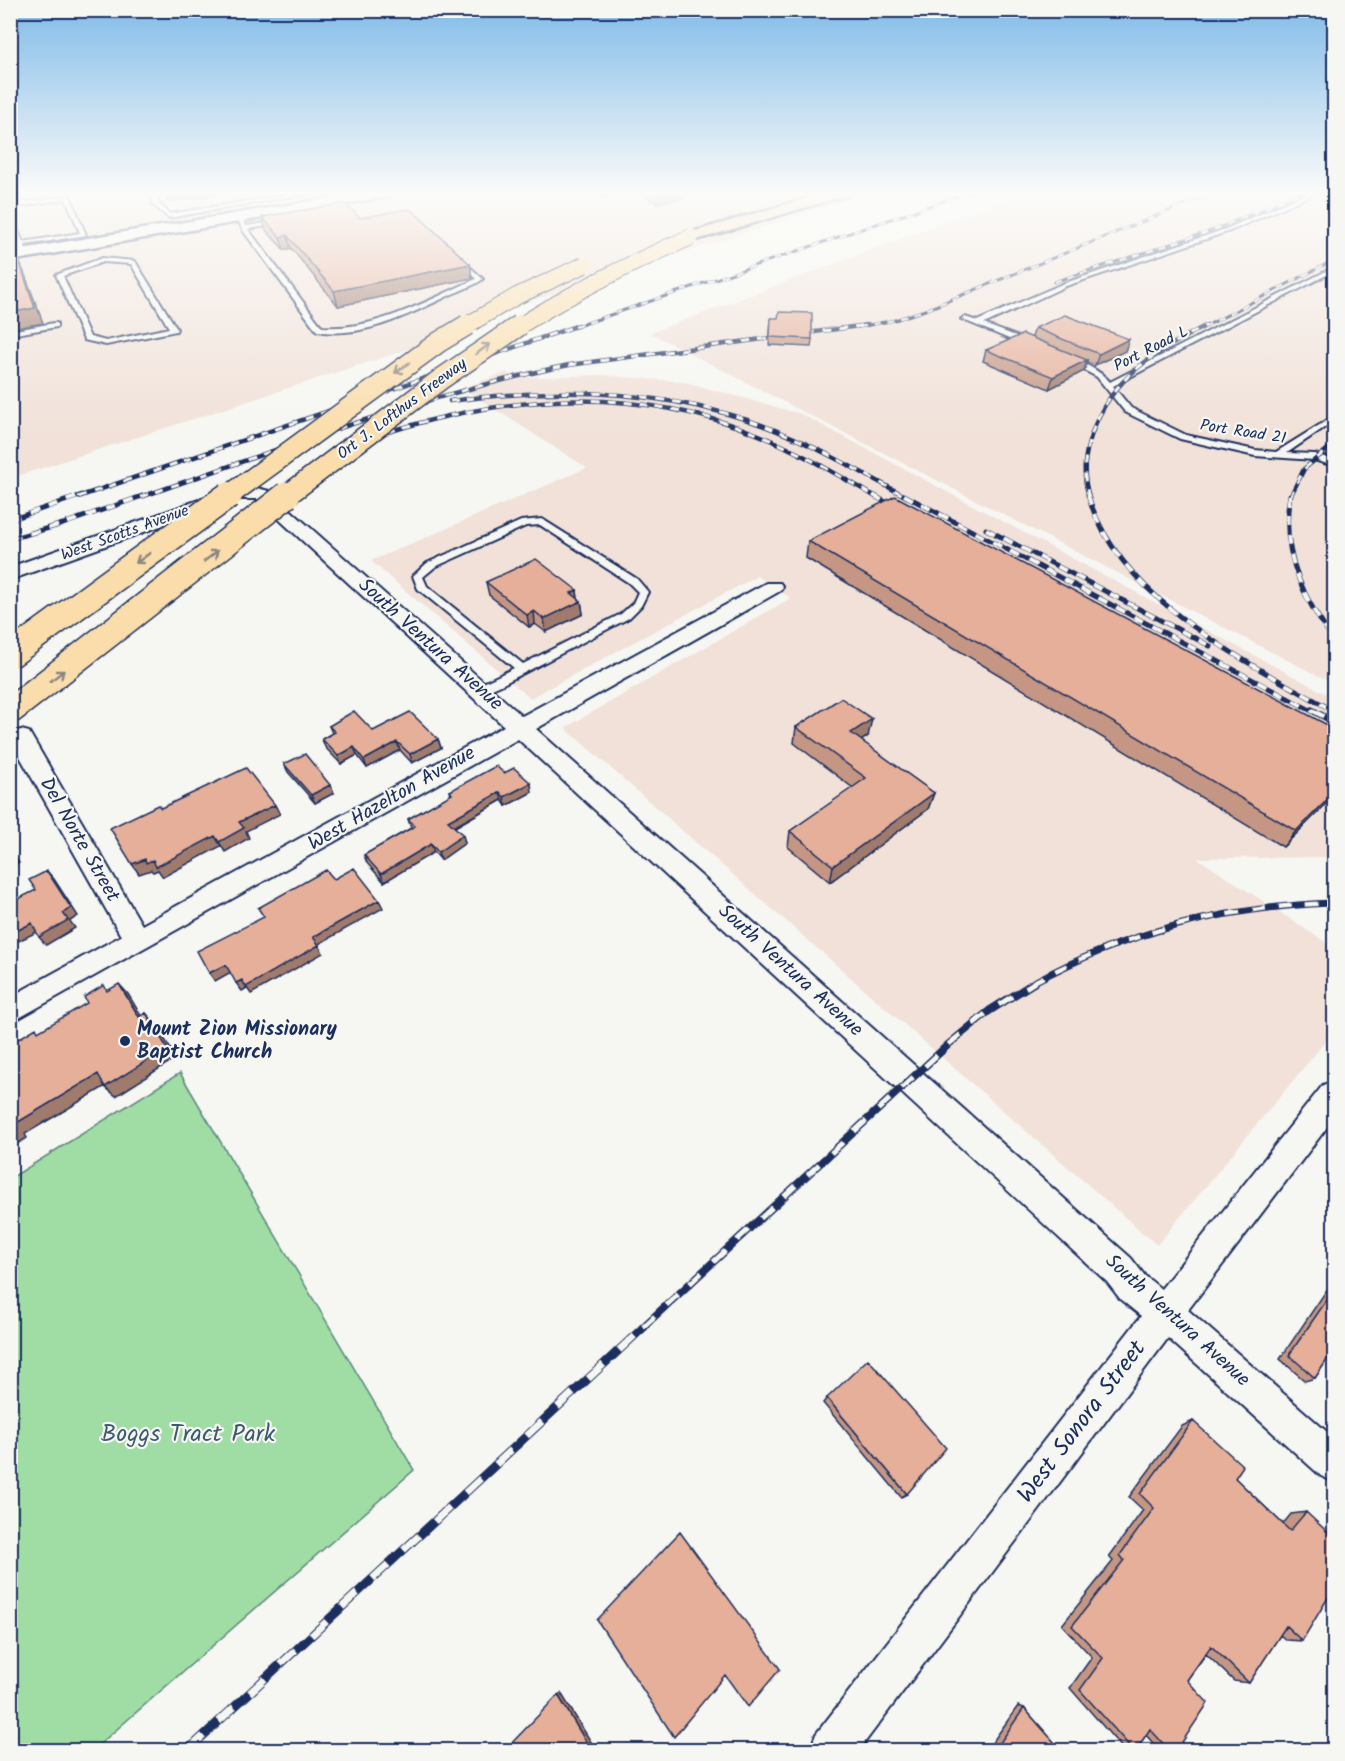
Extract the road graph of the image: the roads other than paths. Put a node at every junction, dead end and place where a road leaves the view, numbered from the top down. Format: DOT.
graph roads {
  1 [pos="61,274"];
  2 [pos="140,274"];
  3 [pos="280,274"];
  4 [pos="475,274"];
  5 [pos="563,274"];
  6 [pos="606,274"];
  7 [pos="1096,274"];
  8 [pos="1325,274"];
  9 [pos="965,319"];
  10 [pos="977,324"];
  11 [pos="54,325"];
  12 [pos="10,333"];
  13 [pos="1042,349"];
  14 [pos="1064,358"];
  15 [pos="1108,386"];
  16 [pos="1335,418"];
  17 [pos="1279,454"];
  18 [pos="1335,463"];
  19 [pos="240,492"];
  20 [pos="10,574"];
  21 [pos="773,587"];
  22 [pos="10,655"];
  23 [pos="522,669"];
  24 [pos="479,690"];
  25 [pos="10,711"];
  26 [pos="520,727"];
  27 [pos="21,738"];
  28 [pos="137,941"];
  29 [pos="10,1011"];
  30 [pos="1335,1095"];
  31 [pos="1164,1313"];
  32 [pos="1335,1463"];
  33 [pos="832,1750"];
  1 -- 2 [label="lane"];
  3 -- 4 [label="lane"];
  5 -- 22 [label="highway, Ort J. Lofthus Freeway, one-way, bridge"];
  25 -- 6 [label="highway, Ort J. Lofthus Freeway, one-way, bridge"];
  7 -- 10 [label="lane"];
  8 -- 15 [label="lane, Port Road L"];
  9 -- 10 [label="lane"];
  10 -- 13 [label="lane"];
  11 -- 12 [label="lane"];
  14 -- 15 [label="lane, Port Road 21"];
  15 -- 17 [label="lane, Port Road 21"];
  16 -- 17 [label="lane"];
  17 -- 18 [label="lane, Port Road 21"];
  19 -- 20 [label="street, West Scotts Avenue"];
  19 -- 24 [label="street, South Ventura Avenue"];
  21 -- 26 [label="street, West Hazelton Avenue"];
  23 -- 23 [label="lane"];
  23 -- 24 [label="lane"];
  24 -- 26 [label="street, South Ventura Avenue"];
  26 -- 28 [label="street, West Hazelton Avenue"];
  26 -- 31 [label="street, South Ventura Avenue"];
  27 -- 28 [label="street, Del Norte Street"];
  28 -- 29 [label="street, West Hazelton Avenue"];
  30 -- 31 [label="street, West Sonora Street"];
  31 -- 32 [label="street, South Ventura Avenue"];
  31 -- 33 [label="street, West Sonora Street"];
}
